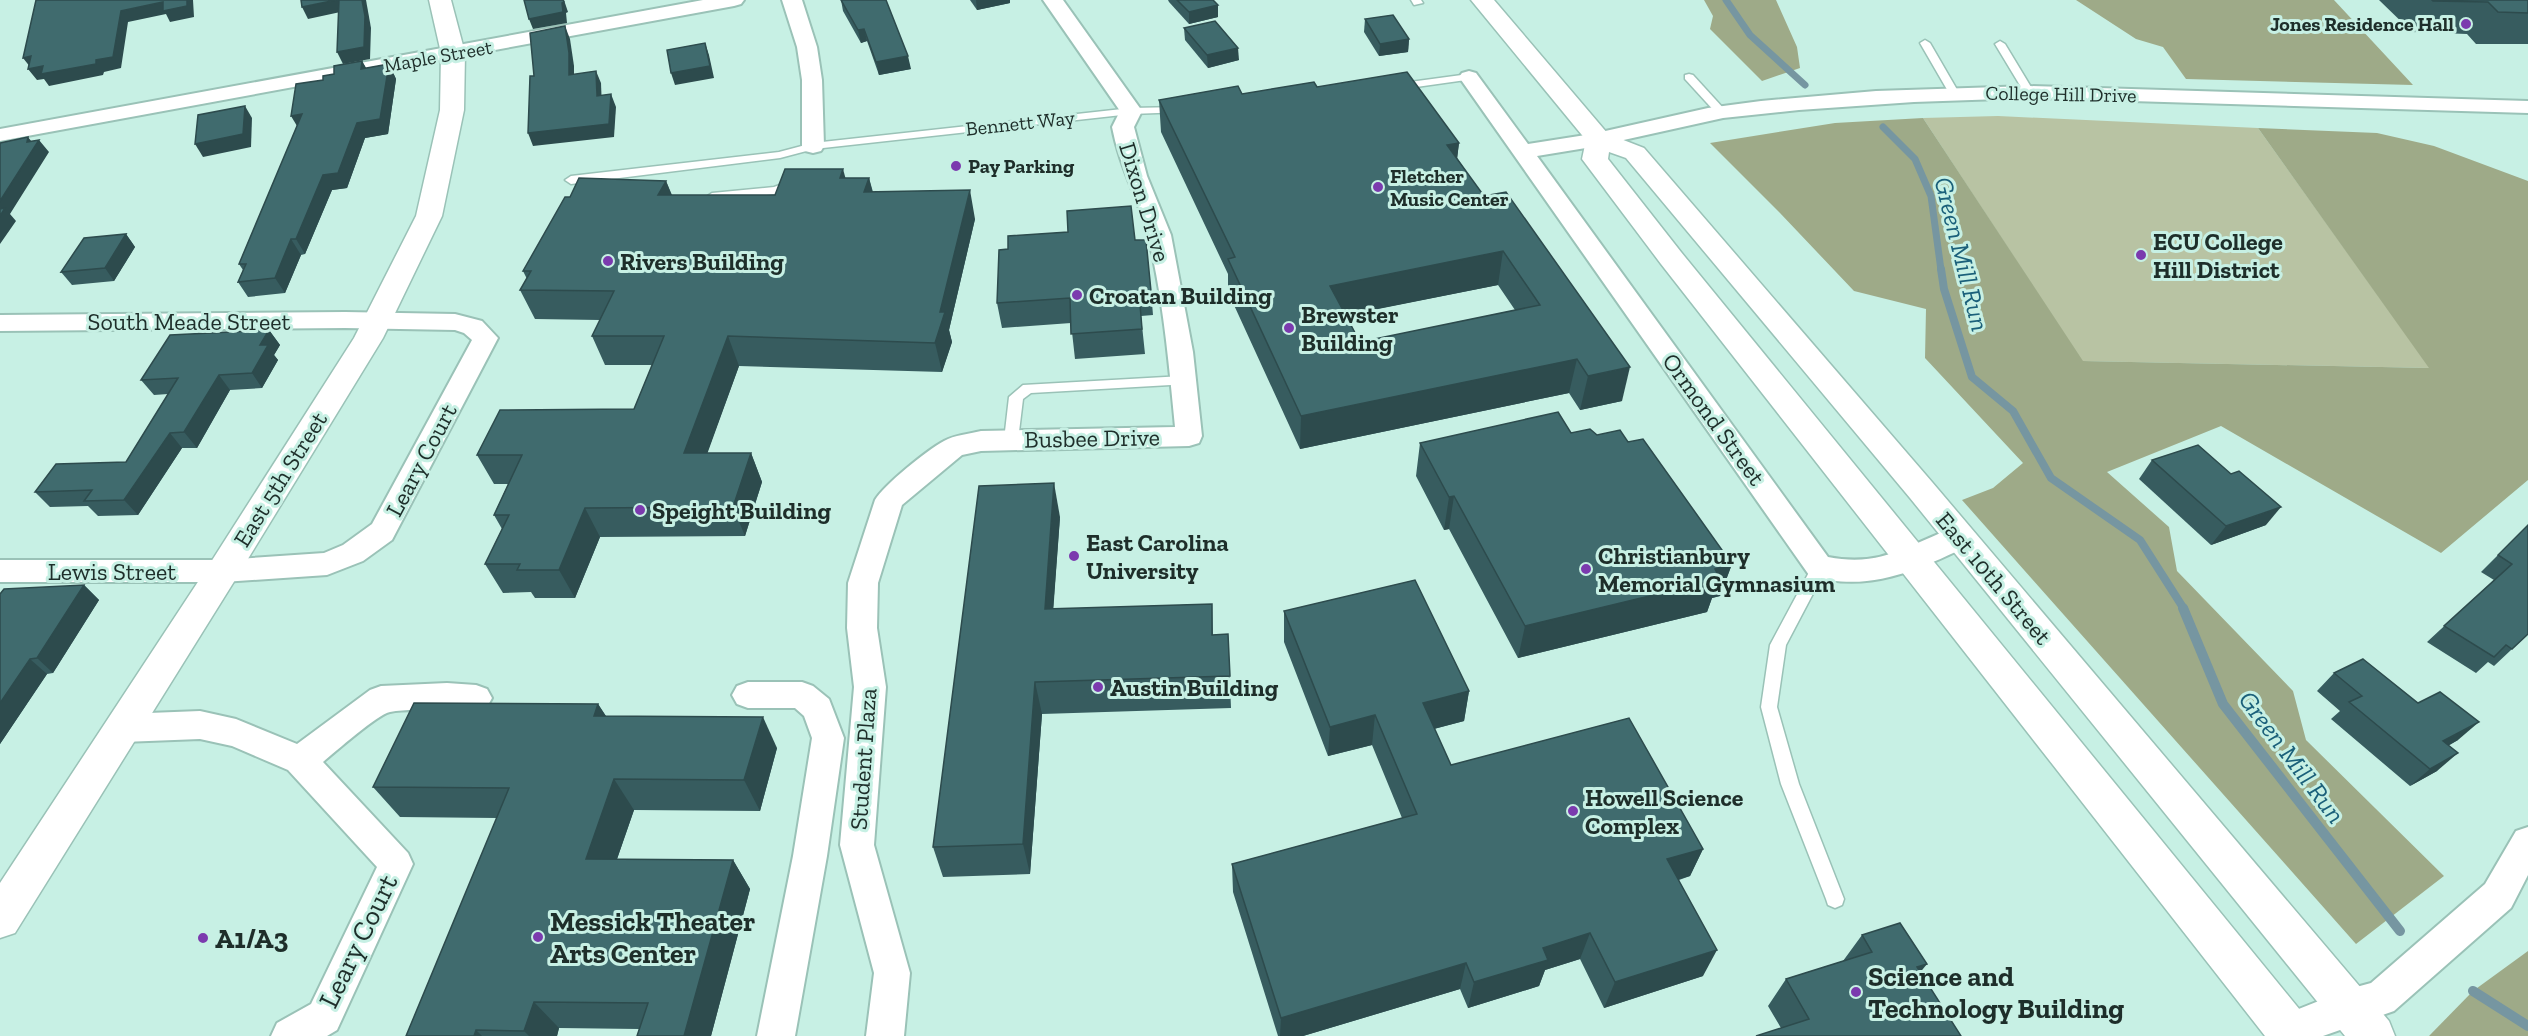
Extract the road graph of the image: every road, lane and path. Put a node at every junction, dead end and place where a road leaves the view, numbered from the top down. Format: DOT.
graph roads {
  1 [pos="440,0"];
  2 [pos="734,0"];
  3 [pos="792,0"];
  4 [pos="1053,0"];
  5 [pos="1482,0"];
  6 [pos="1925,44"];
  7 [pos="2000,44"];
  8 [pos="453,53"];
  9 [pos="1469,77"];
  10 [pos="1689,77"];
  11 [pos="1387,88"];
  12 [pos="2029,92"];
  13 [pos="1954,93"];
  14 [pos="2528,107"];
  15 [pos="1188,110"];
  16 [pos="1131,111"];
  17 [pos="1721,112"];
  18 [pos="0,135"];
  19 [pos="1599,139"];
  20 [pos="813,146"];
  21 [pos="1521,152"];
  22 [pos="571,180"];
  23 [pos="805,180"];
  24 [pos="702,205"];
  25 [pos="378,321"];
  26 [pos="0,323"];
  27 [pos="1183,381"];
  28 [pos="1189,436"];
  29 [pos="1003,440"];
  30 [pos="1960,537"];
  31 [pos="1911,560"];
  32 [pos="1819,567"];
  33 [pos="0,571"];
  34 [pos="223,571"];
  35 [pos="748,695"];
  36 [pos="476,698"];
  37 [pos="123,728"];
  38 [pos="300,760"];
  39 [pos="2528,842"];
  40 [pos="2513,891"];
  41 [pos="1835,899"];
  42 [pos="0,920"];
  43 [pos="2349,1007"];
  44 [pos="2291,1033"];
  45 [pos="290,1036"];
  46 [pos="776,1036"];
  47 [pos="885,1036"];
  48 [pos="2373,1036"];
  1 -- 8 [label="main road, East 5th Street"];
  2 -- 8 [label="street, Maple Street"];
  3 -- 20 [label="street"];
  4 -- 16 [label="street"];
  5 -- 19 [label="main road, East 10th Street"];
  6 -- 13 [label="lane"];
  7 -- 12 [label="lane"];
  8 -- 18 [label="street, Maple Street"];
  8 -- 25 [label="main road, East 5th Street"];
  9 -- 11 [label="lane"];
  9 -- 21 [label="street, Ormond Street"];
  10 -- 17 [label="lane"];
  12 -- 13 [label="street, College Hill Drive"];
  12 -- 14 [label="street, College Hill Drive"];
  13 -- 17 [label="street, College Hill Drive"];
  15 -- 16 [label="lane, Bennett Way"];
  16 -- 20 [label="lane, Bennett Way"];
  16 -- 27 [label="street, Dixon Drive"];
  17 -- 19 [label="street, College Hill Drive"];
  19 -- 21 [label="street"];
  19 -- 30 [label="main road, East 10th Street"];
  19 -- 31 [label="main road"];
  20 -- 22 [label="lane, Bennett Way"];
  21 -- 32 [label="street, Ormond Street"];
  23 -- 24 [label="lane"];
  25 -- 26 [label="street, South Meade Street"];
  25 -- 34 [label="main road, East 5th Street"];
  25 -- 34 [label="street, Leary Court"];
  27 -- 28 [label="street, Dixon Drive"];
  27 -- 29 [label="lane"];
  28 -- 29 [label="street, Busbee Drive"];
  29 -- 47 [label="street, Student Plaza"];
  30 -- 31 [label="street"];
  30 -- 43 [label="main road, East 10th Street"];
  31 -- 32 [label="street"];
  31 -- 44 [label="main road"];
  32 -- 41 [label="lane"];
  33 -- 34 [label="street, Lewis Street"];
  34 -- 37 [label="main road, East 5th Street"];
  35 -- 46 [label="street"];
  36 -- 38 [label="street"];
  37 -- 38 [label="street, Leary Court"];
  37 -- 42 [label="main road, East 5th Street"];
  38 -- 45 [label="street, Leary Court"];
  39 -- 40 [label="street"];
  40 -- 43 [label="street"];
  43 -- 44 [label="street"];
  43 -- 48 [label="main road, East 10th Street"];
}
